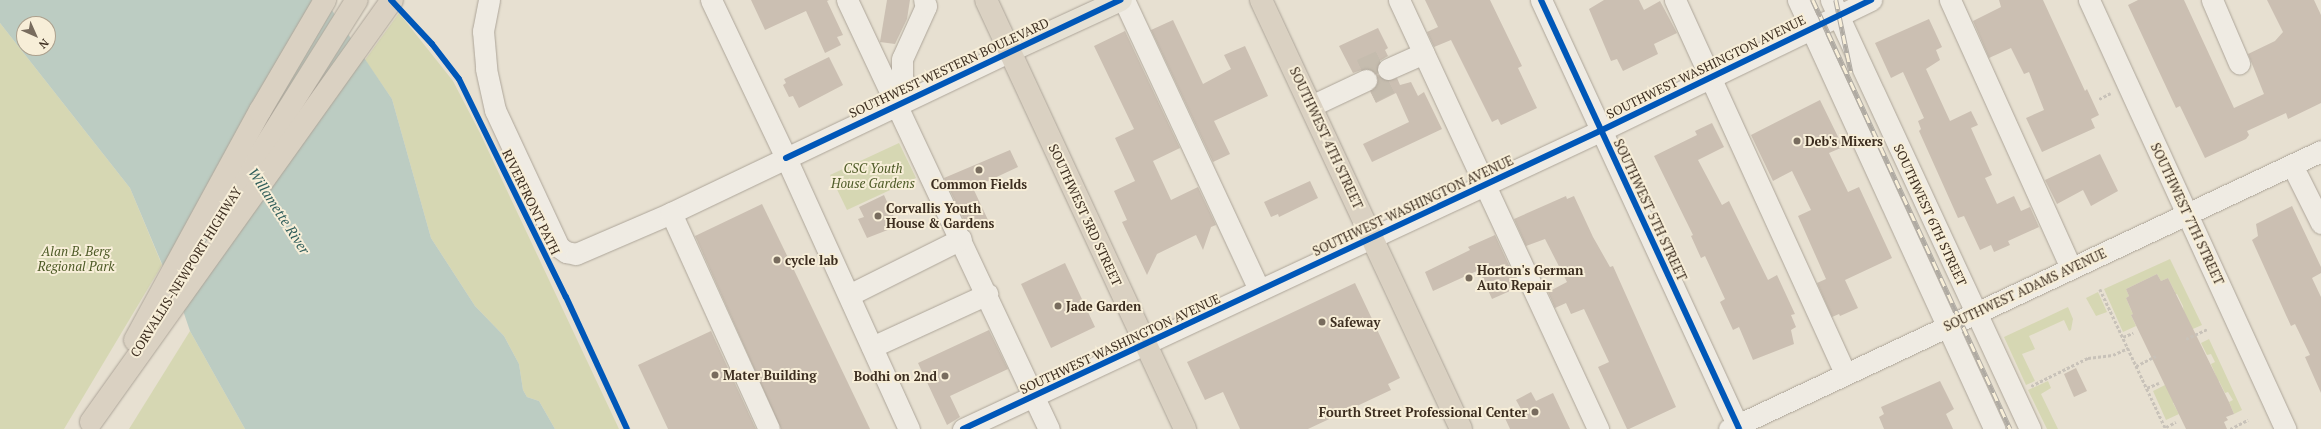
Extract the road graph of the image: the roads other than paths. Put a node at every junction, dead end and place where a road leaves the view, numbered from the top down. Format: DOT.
graph roads {
  1 [pos="325,0"];
  2 [pos="357,0"];
  3 [pos="392,0"];
  4 [pos="489,0"];
  5 [pos="711,0"];
  6 [pos="847,0"];
  7 [pos="924,0"];
  8 [pos="986,0"];
  9 [pos="1121,0"];
  10 [pos="1124,0"];
  11 [pos="1261,0"];
  12 [pos="1399,0"];
  13 [pos="1541,0"];
  14 [pos="1675,0"];
  15 [pos="1798,0"];
  16 [pos="1871,0"];
  17 [pos="1950,0"];
  18 [pos="2089,0"];
  19 [pos="2212,0"];
  20 [pos="1834,8"];
  21 [pos="1811,29"];
  22 [pos="1010,51"];
  23 [pos="1424,53"];
  24 [pos="2239,63"];
  25 [pos="1390,69"];
  26 [pos="1710,77"];
  27 [pos="904,101"];
  28 [pos="1311,107"];
  29 [pos="1602,130"];
  30 [pos="2321,151"];
  31 [pos="786,158"];
  32 [pos="2292,165"];
  33 [pos="1484,184"];
  34 [pos="671,212"];
  35 [pos="2187,214"];
  36 [pos="2321,223"];
  37 [pos="1371,237"];
  38 [pos="961,239"];
  39 [pos="2071,268"];
  40 [pos="1259,290"];
  41 [pos="987,294"];
  42 [pos="849,295"];
  43 [pos="1976,313"];
  44 [pos="1947,326"];
  45 [pos="1146,345"];
  46 [pos="872,347"];
  47 [pos="1845,373"];
  48 [pos="1034,396"];
  49 [pos="90,425"];
  50 [pos="1735,428"];
  51 [pos="770,429"];
  52 [pos="909,429"];
  53 [pos="963,429"];
  54 [pos="1049,429"];
  55 [pos="1185,429"];
  56 [pos="1461,429"];
  57 [pos="1598,429"];
  58 [pos="1994,429"];
  59 [pos="2030,429"];
  60 [pos="2285,429"];
  1 -- 49 [label="highway"];
  2 -- 49 [label="highway, CORVALLIS-NEWPORT HIGHWAY"];
  3 -- 49 [label="highway"];
  4 -- 34 [label="street, SOUTHWEST WESTERN BOULEVARD"];
  5 -- 31 [label="street"];
  6 -- 27 [label="street"];
  7 -- 27 [label="street"];
  8 -- 22 [label="highway, SOUTHWEST 3RD STREET"];
  9 -- 22 [label="main road, SOUTHWEST WESTERN BOULEVARD"];
  10 -- 40 [label="street"];
  11 -- 28 [label="highway, SOUTHWEST 4TH STREET"];
  12 -- 23 [label="street"];
  13 -- 29 [label="street, SOUTHWEST 5TH STREET"];
  14 -- 26 [label="street"];
  15 -- 21 [label="street"];
  16 -- 20 [label="street, SOUTHWEST WASHINGTON AVENUE"];
  17 -- 39 [label="street"];
  18 -- 35 [label="street, SOUTHWEST 7TH STREET"];
  19 -- 24 [label="street"];
  20 -- 21 [label="street, SOUTHWEST WASHINGTON AVENUE"];
  20 -- 43 [label="street, SOUTHWEST 6TH STREET"];
  21 -- 26 [label="street, SOUTHWEST WASHINGTON AVENUE"];
  21 -- 44 [label="street"];
  22 -- 27 [label="street, SOUTHWEST WESTERN BOULEVARD"];
  22 -- 45 [label="highway, SOUTHWEST 3RD STREET"];
  23 -- 25 [label="street"];
  23 -- 33 [label="street"];
  26 -- 29 [label="street, SOUTHWEST WASHINGTON AVENUE"];
  26 -- 47 [label="street"];
  27 -- 31 [label="street, SOUTHWEST WESTERN BOULEVARD"];
  27 -- 38 [label="street"];
  28 -- 28 [label="street"];
  28 -- 37 [label="highway, SOUTHWEST 4TH STREET"];
  29 -- 33 [label="street, SOUTHWEST WASHINGTON AVENUE"];
  29 -- 50 [label="street, SOUTHWEST 5TH STREET"];
  30 -- 32 [label="street, SOUTHWEST ADAMS AVENUE"];
  31 -- 34 [label="street, SOUTHWEST WESTERN BOULEVARD"];
  31 -- 42 [label="street"];
  32 -- 35 [label="street, SOUTHWEST ADAMS AVENUE"];
  32 -- 36 [label="street"];
  33 -- 37 [label="street, SOUTHWEST WASHINGTON AVENUE"];
  33 -- 57 [label="street"];
  34 -- 51 [label="street"];
  35 -- 39 [label="street, SOUTHWEST ADAMS AVENUE"];
  35 -- 60 [label="street, SOUTHWEST 7TH STREET"];
  37 -- 40 [label="street, SOUTHWEST WASHINGTON AVENUE"];
  37 -- 56 [label="highway, SOUTHWEST 4TH STREET"];
  38 -- 41 [label="street"];
  38 -- 42 [label="street"];
  39 -- 43 [label="street, SOUTHWEST ADAMS AVENUE"];
  40 -- 45 [label="street, SOUTHWEST WASHINGTON AVENUE"];
  41 -- 46 [label="street"];
  41 -- 48 [label="street"];
  42 -- 46 [label="street"];
  43 -- 44 [label="street, SOUTHWEST ADAMS AVENUE"];
  43 -- 59 [label="street, SOUTHWEST 6TH STREET"];
  44 -- 47 [label="street, SOUTHWEST ADAMS AVENUE"];
  44 -- 58 [label="street"];
  45 -- 48 [label="street, SOUTHWEST WASHINGTON AVENUE"];
  45 -- 55 [label="highway, SOUTHWEST 3RD STREET"];
  46 -- 52 [label="street"];
  47 -- 50 [label="street, SOUTHWEST ADAMS AVENUE"];
  48 -- 53 [label="street, SOUTHWEST WASHINGTON AVENUE"];
  48 -- 54 [label="street"];
}
